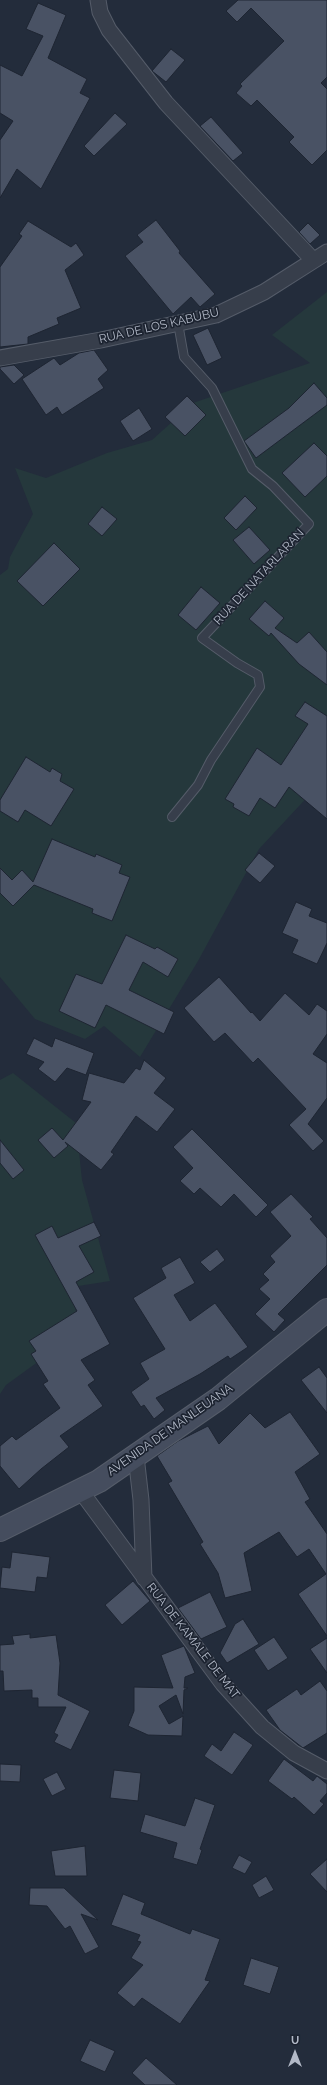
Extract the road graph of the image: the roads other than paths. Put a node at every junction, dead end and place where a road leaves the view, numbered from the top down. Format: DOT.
graph roads {
  1 [pos="98,0"];
  2 [pos="327,252"];
  3 [pos="313,260"];
  4 [pos="178,323"];
  5 [pos="0,358"];
  6 [pos="172,817"];
  7 [pos="327,1310"];
  8 [pos="136,1456"];
  9 [pos="80,1490"];
  10 [pos="0,1530"];
  11 [pos="144,1578"];
  12 [pos="327,1770"];
  1 -- 3 [label="street"];
  2 -- 3 [label="street, RUA DE LOS KABUBU"];
  3 -- 4 [label="street, RUA DE LOS KABUBU"];
  4 -- 5 [label="street, RUA DE LOS KABUBU"];
  4 -- 6 [label="lane, RUA DE NATARLARAN"];
  7 -- 8 [label="street, AVENIDA DE MANLEUANA"];
  8 -- 9 [label="street, AVENIDA DE MANLEUANA"];
  8 -- 11 [label="street"];
  9 -- 10 [label="street, AVENIDA DE MANLEUANA"];
  9 -- 11 [label="street, RUA DE KAMALE DE MAT"];
  11 -- 12 [label="street, RUA DE KAMALE DE MAT"];
}
